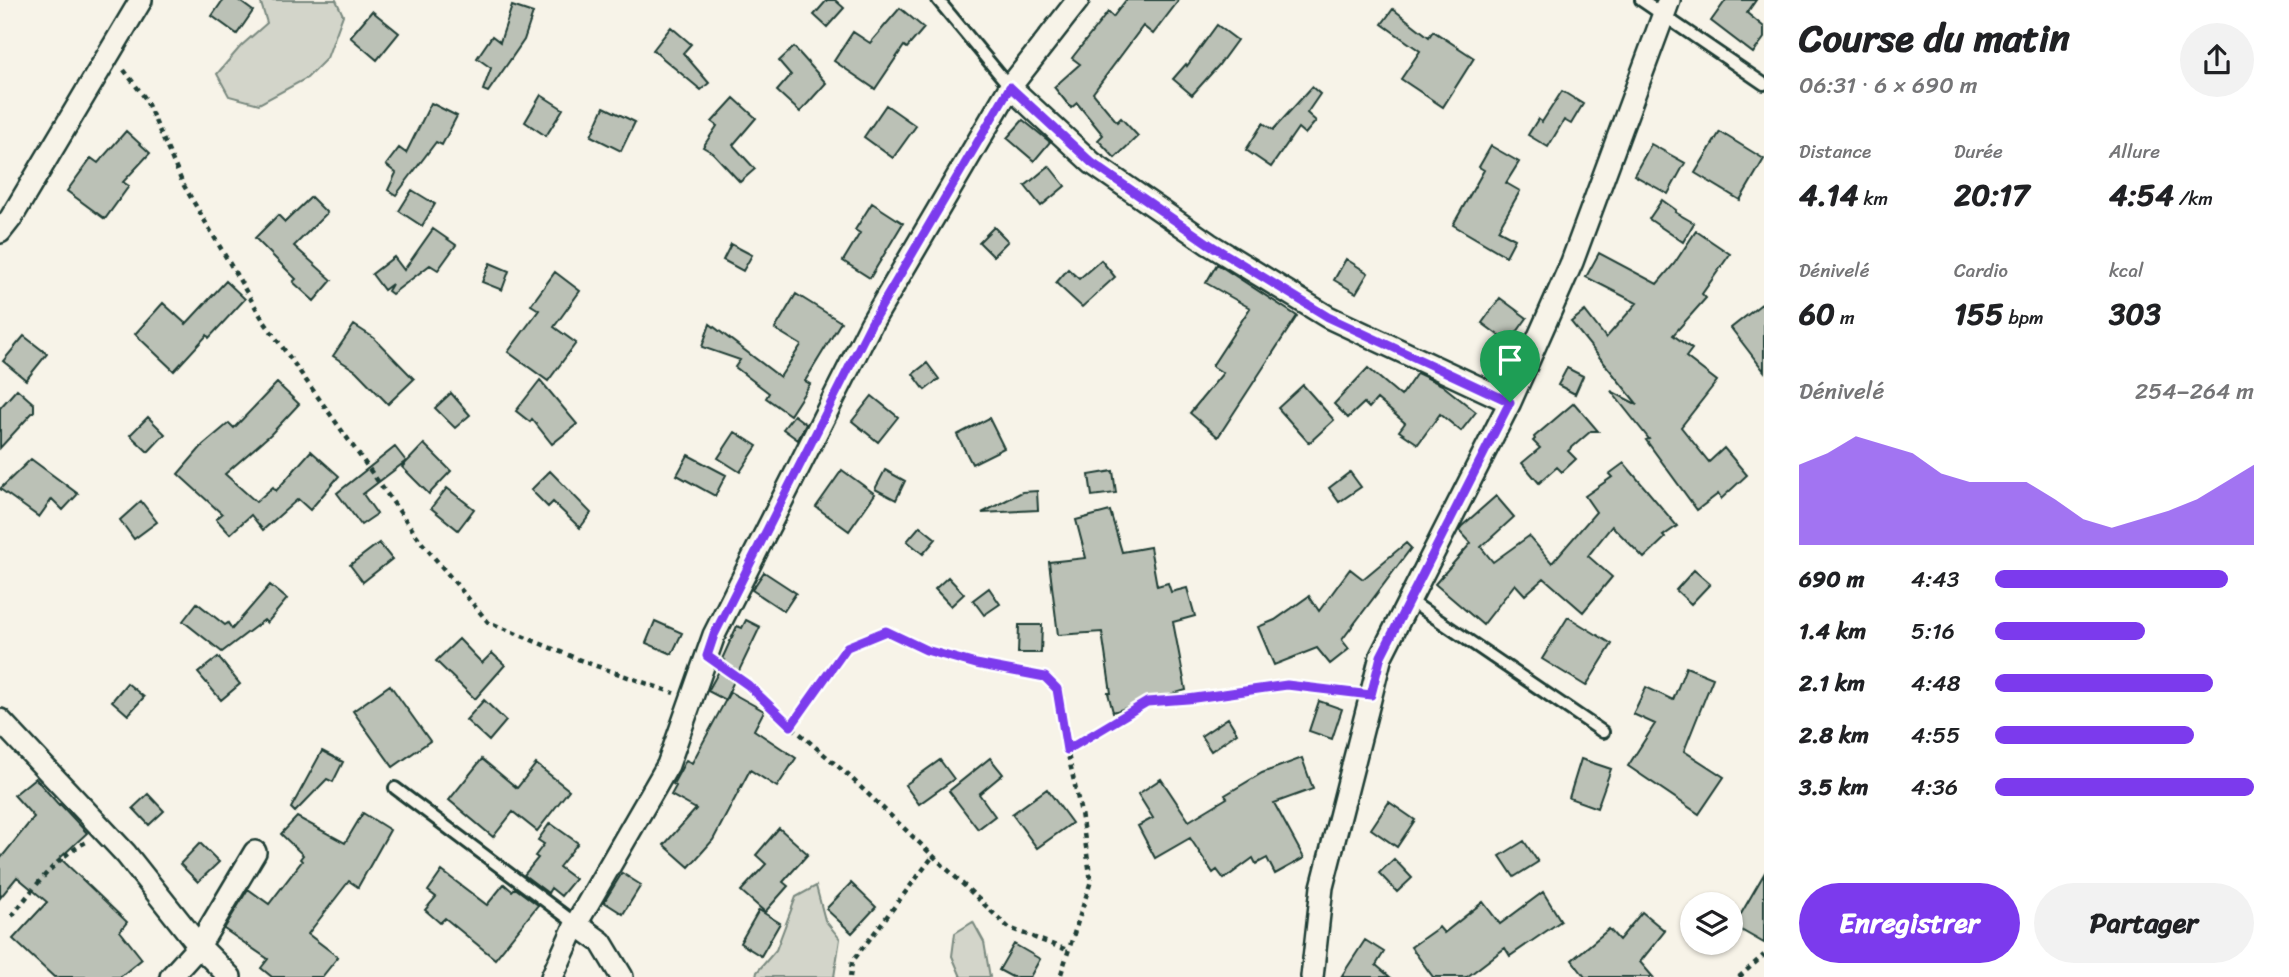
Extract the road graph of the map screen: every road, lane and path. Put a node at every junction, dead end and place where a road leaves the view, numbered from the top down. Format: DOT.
graph roads {
  1 [pos="141,0"];
  2 [pos="938,0"];
  3 [pos="1078,0"];
  4 [pos="1641,0"];
  5 [pos="1665,8"];
  6 [pos="111,54"];
  7 [pos="1764,83"];
  8 [pos="1010,87"];
  9 [pos="1,230"];
  10 [pos="1510,402"];
  11 [pos="1409,600"];
  12 [pos="707,656"];
  13 [pos="1371,695"];
  14 [pos="691,698"];
  15 [pos="0,720"];
  16 [pos="791,726"];
  17 [pos="1603,732"];
  18 [pos="1067,750"];
  19 [pos="395,788"];
  20 [pos="105,832"];
  21 [pos="255,852"];
  22 [pos="934,855"];
  23 [pos="12,916"];
  24 [pos="576,924"];
  25 [pos="199,946"];
  26 [pos="1067,950"];
  27 [pos="1764,955"];
  28 [pos="172,977"];
  29 [pos="230,977"];
  30 [pos="552,977"];
  31 [pos="622,977"];
  32 [pos="850,977"];
  33 [pos="1060,977"];
  34 [pos="1312,977"];
  35 [pos="1739,977"];
  1 -- 6 [label="street"];
  2 -- 8 [label="lane"];
  3 -- 8 [label="street"];
  4 -- 5 [label="lane"];
  5 -- 7 [label="lane"];
  5 -- 10 [label="street"];
  6 -- 9 [label="street"];
  6 -- 14 [label="path"];
  8 -- 10 [label="street"];
  8 -- 12 [label="street"];
  10 -- 11 [label="street"];
  11 -- 13 [label="street"];
  11 -- 17 [label="lane"];
  12 -- 14 [label="street"];
  12 -- 16 [label="path"];
  13 -- 18 [label="path"];
  13 -- 34 [label="street"];
  14 -- 24 [label="street"];
  15 -- 20 [label="street"];
  16 -- 18 [label="path"];
  16 -- 22 [label="path"];
  18 -- 26 [label="path"];
  19 -- 24 [label="lane"];
  20 -- 23 [label="path"];
  20 -- 25 [label="street"];
  21 -- 25 [label="street"];
  22 -- 26 [label="path"];
  22 -- 32 [label="path"];
  24 -- 30 [label="street"];
  24 -- 31 [label="street"];
  25 -- 28 [label="street"];
  25 -- 29 [label="street"];
  26 -- 33 [label="path"];
  27 -- 35 [label="path"];
}
